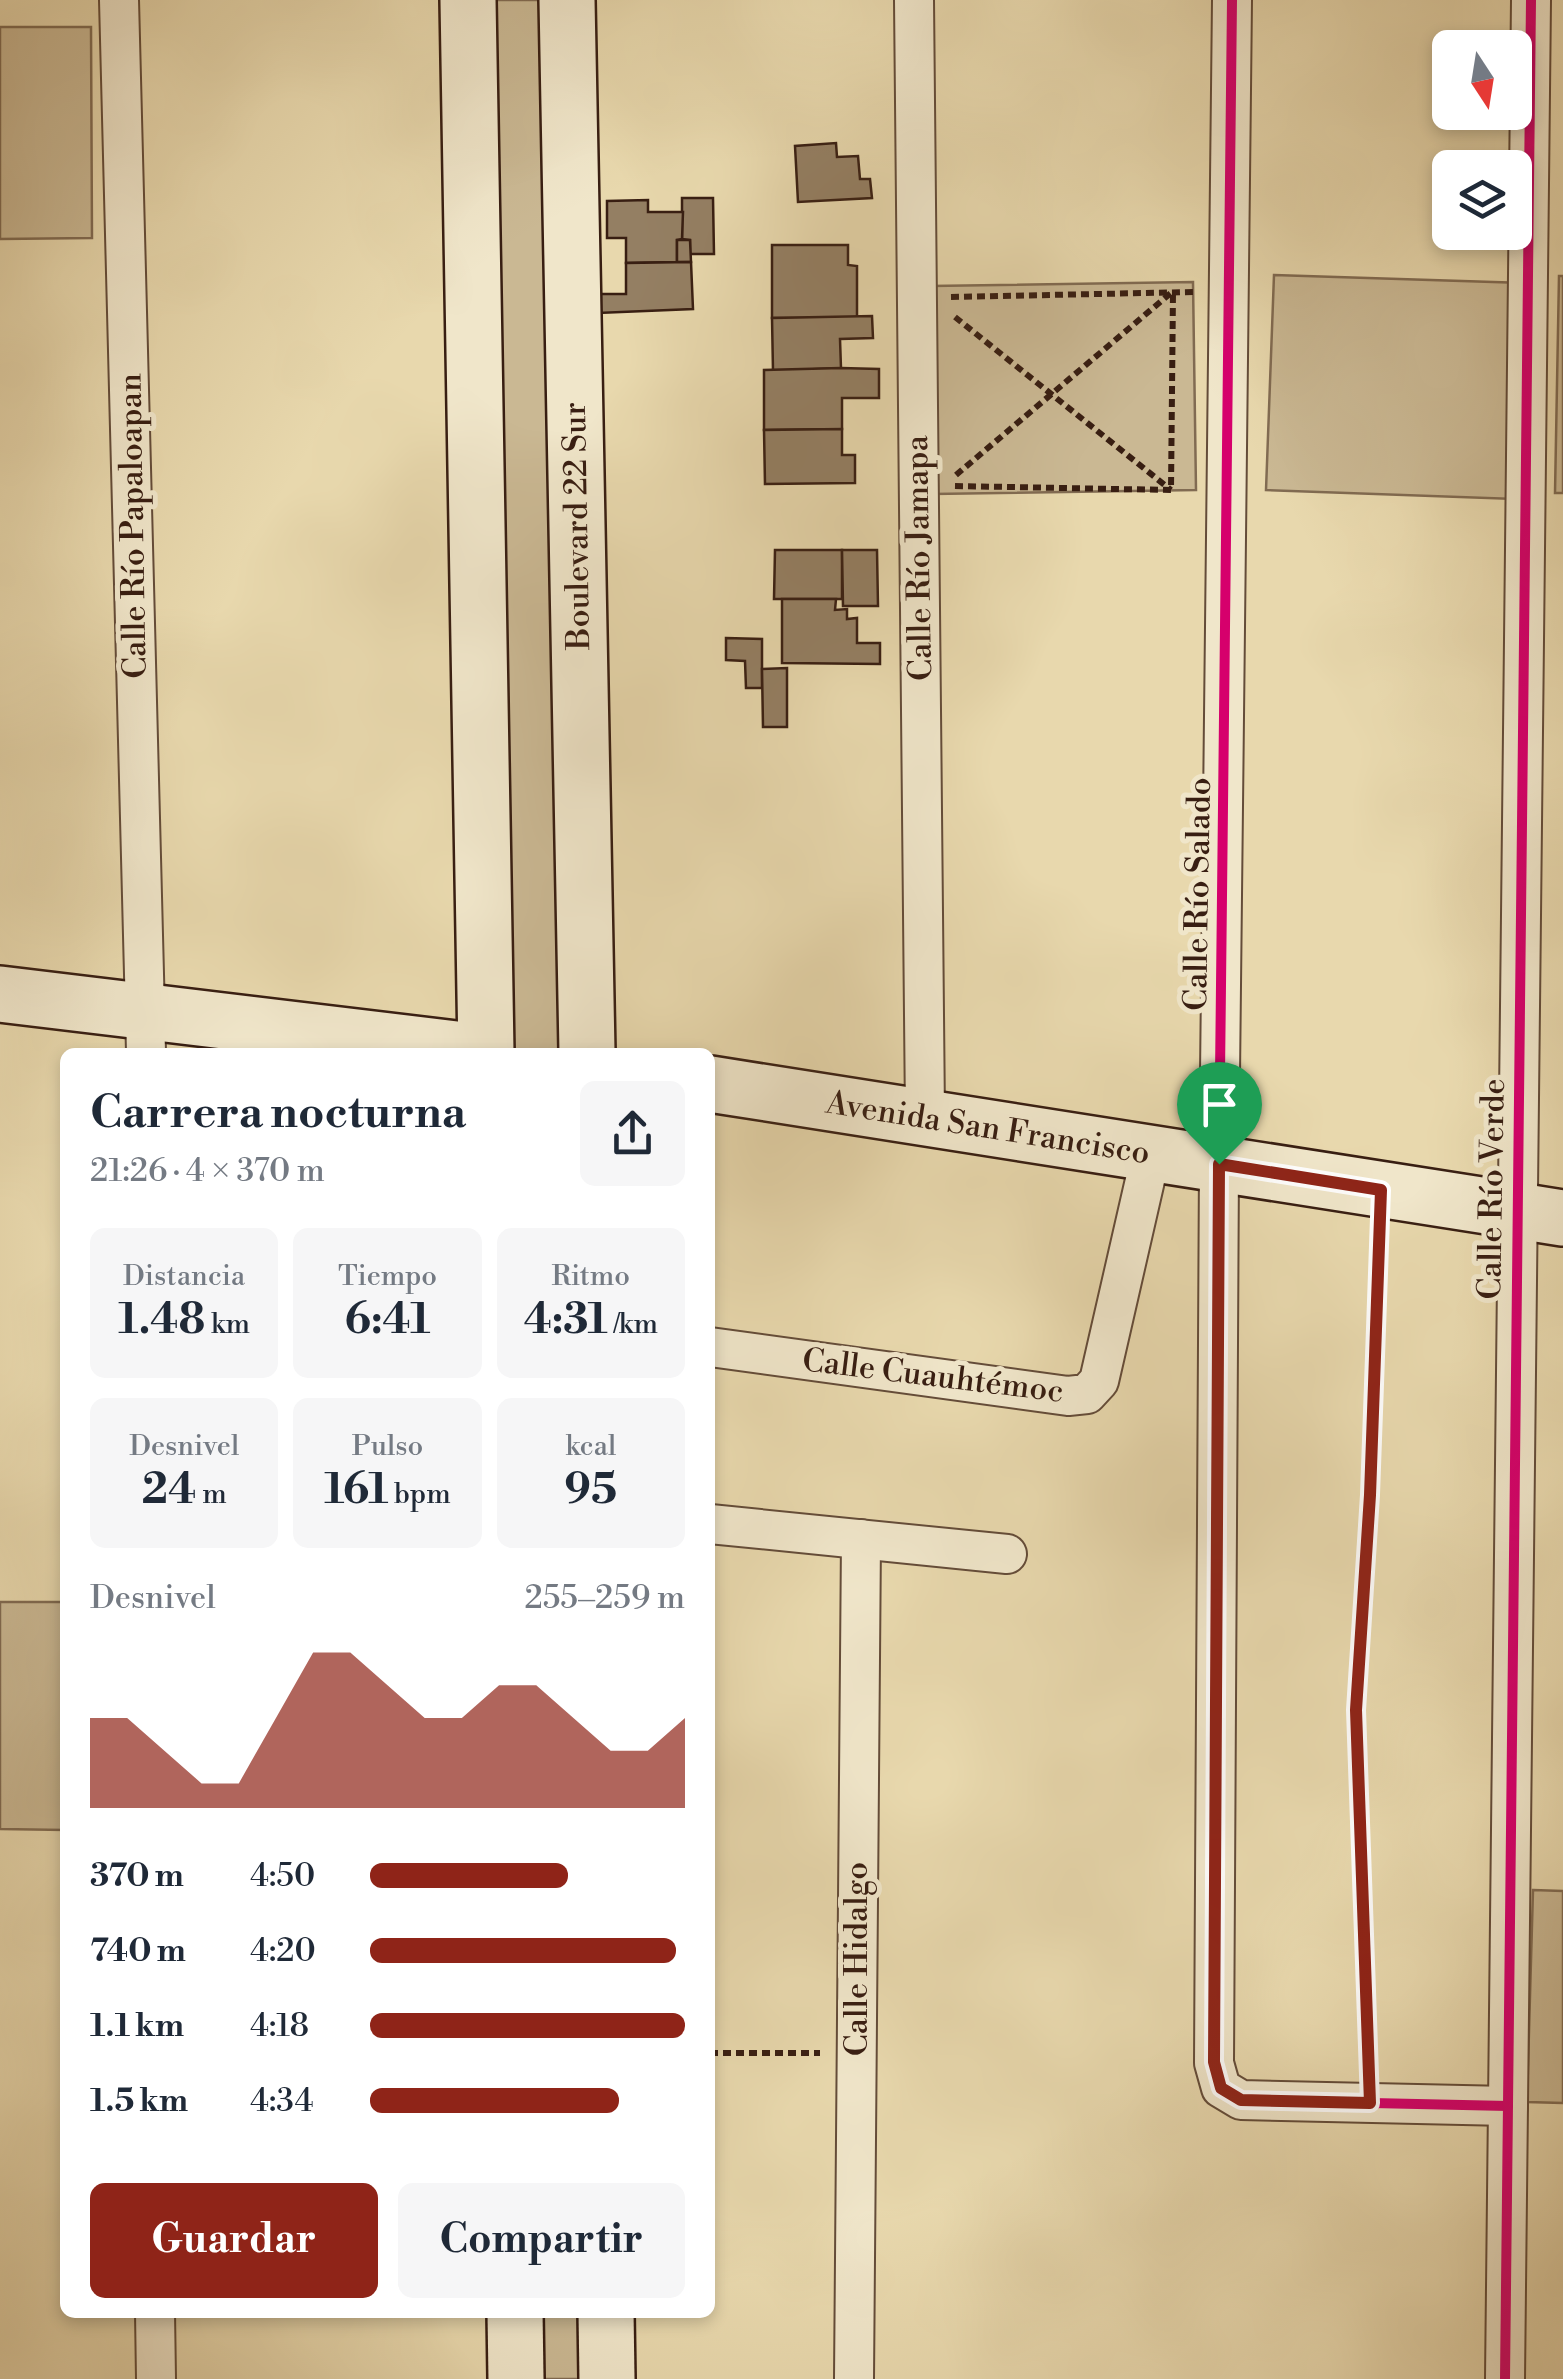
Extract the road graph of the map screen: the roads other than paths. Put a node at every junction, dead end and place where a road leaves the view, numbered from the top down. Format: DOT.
graph roads {
  1 [pos="119,0"];
  2 [pos="468,0"];
  3 [pos="567,0"];
  4 [pos="914,0"];
  5 [pos="1232,0"];
  6 [pos="1531,0"];
  7 [pos="0,994"];
  8 [pos="146,1033"];
  9 [pos="412,1048"];
  10 [pos="483,1048"];
  11 [pos="587,1048"];
  12 [pos="715,1085"];
  13 [pos="925,1116"];
  14 [pos="1150,1154"];
  15 [pos="1219,1164"];
  16 [pos="1540,1214"];
  17 [pos="715,1348"];
  18 [pos="715,1524"];
  19 [pos="861,1539"];
  20 [pos="1007,1554"];
  21 [pos="1508,2106"];
  22 [pos="155,2318"];
  23 [pos="514,2318"];
  24 [pos="606,2318"];
  25 [pos="156,2379"];
  26 [pos="516,2379"];
  27 [pos="608,2379"];
  28 [pos="854,2379"];
  29 [pos="1505,2379"];
  1 -- 8 [label="street, Calle Río Papaloapan"];
  2 -- 10 [label="street"];
  3 -- 11 [label="street, Boulevard 22 Sur"];
  4 -- 13 [label="street, Calle Río Jamapa"];
  5 -- 15 [label="street, Calle Río Salado"];
  6 -- 16 [label="street, Calle Río Verde"];
  7 -- 8 [label="street"];
  8 -- 9 [label="street"];
  12 -- 13 [label="street, Avenida San Francisco"];
  13 -- 14 [label="street, Avenida San Francisco"];
  14 -- 15 [label="street, Avenida San Francisco"];
  14 -- 17 [label="street, Calle Cuauhtémoc"];
  15 -- 16 [label="street, Avenida San Francisco"];
  15 -- 21 [label="street, Calle Río Salado"];
  16 -- 21 [label="street, Calle Río Verde"];
  18 -- 19 [label="street"];
  19 -- 20 [label="street"];
  19 -- 28 [label="street, Calle Hidalgo"];
  21 -- 29 [label="street, Calle Río Verde"];
  22 -- 25 [label="street"];
  23 -- 26 [label="street"];
  24 -- 27 [label="street"];
}
